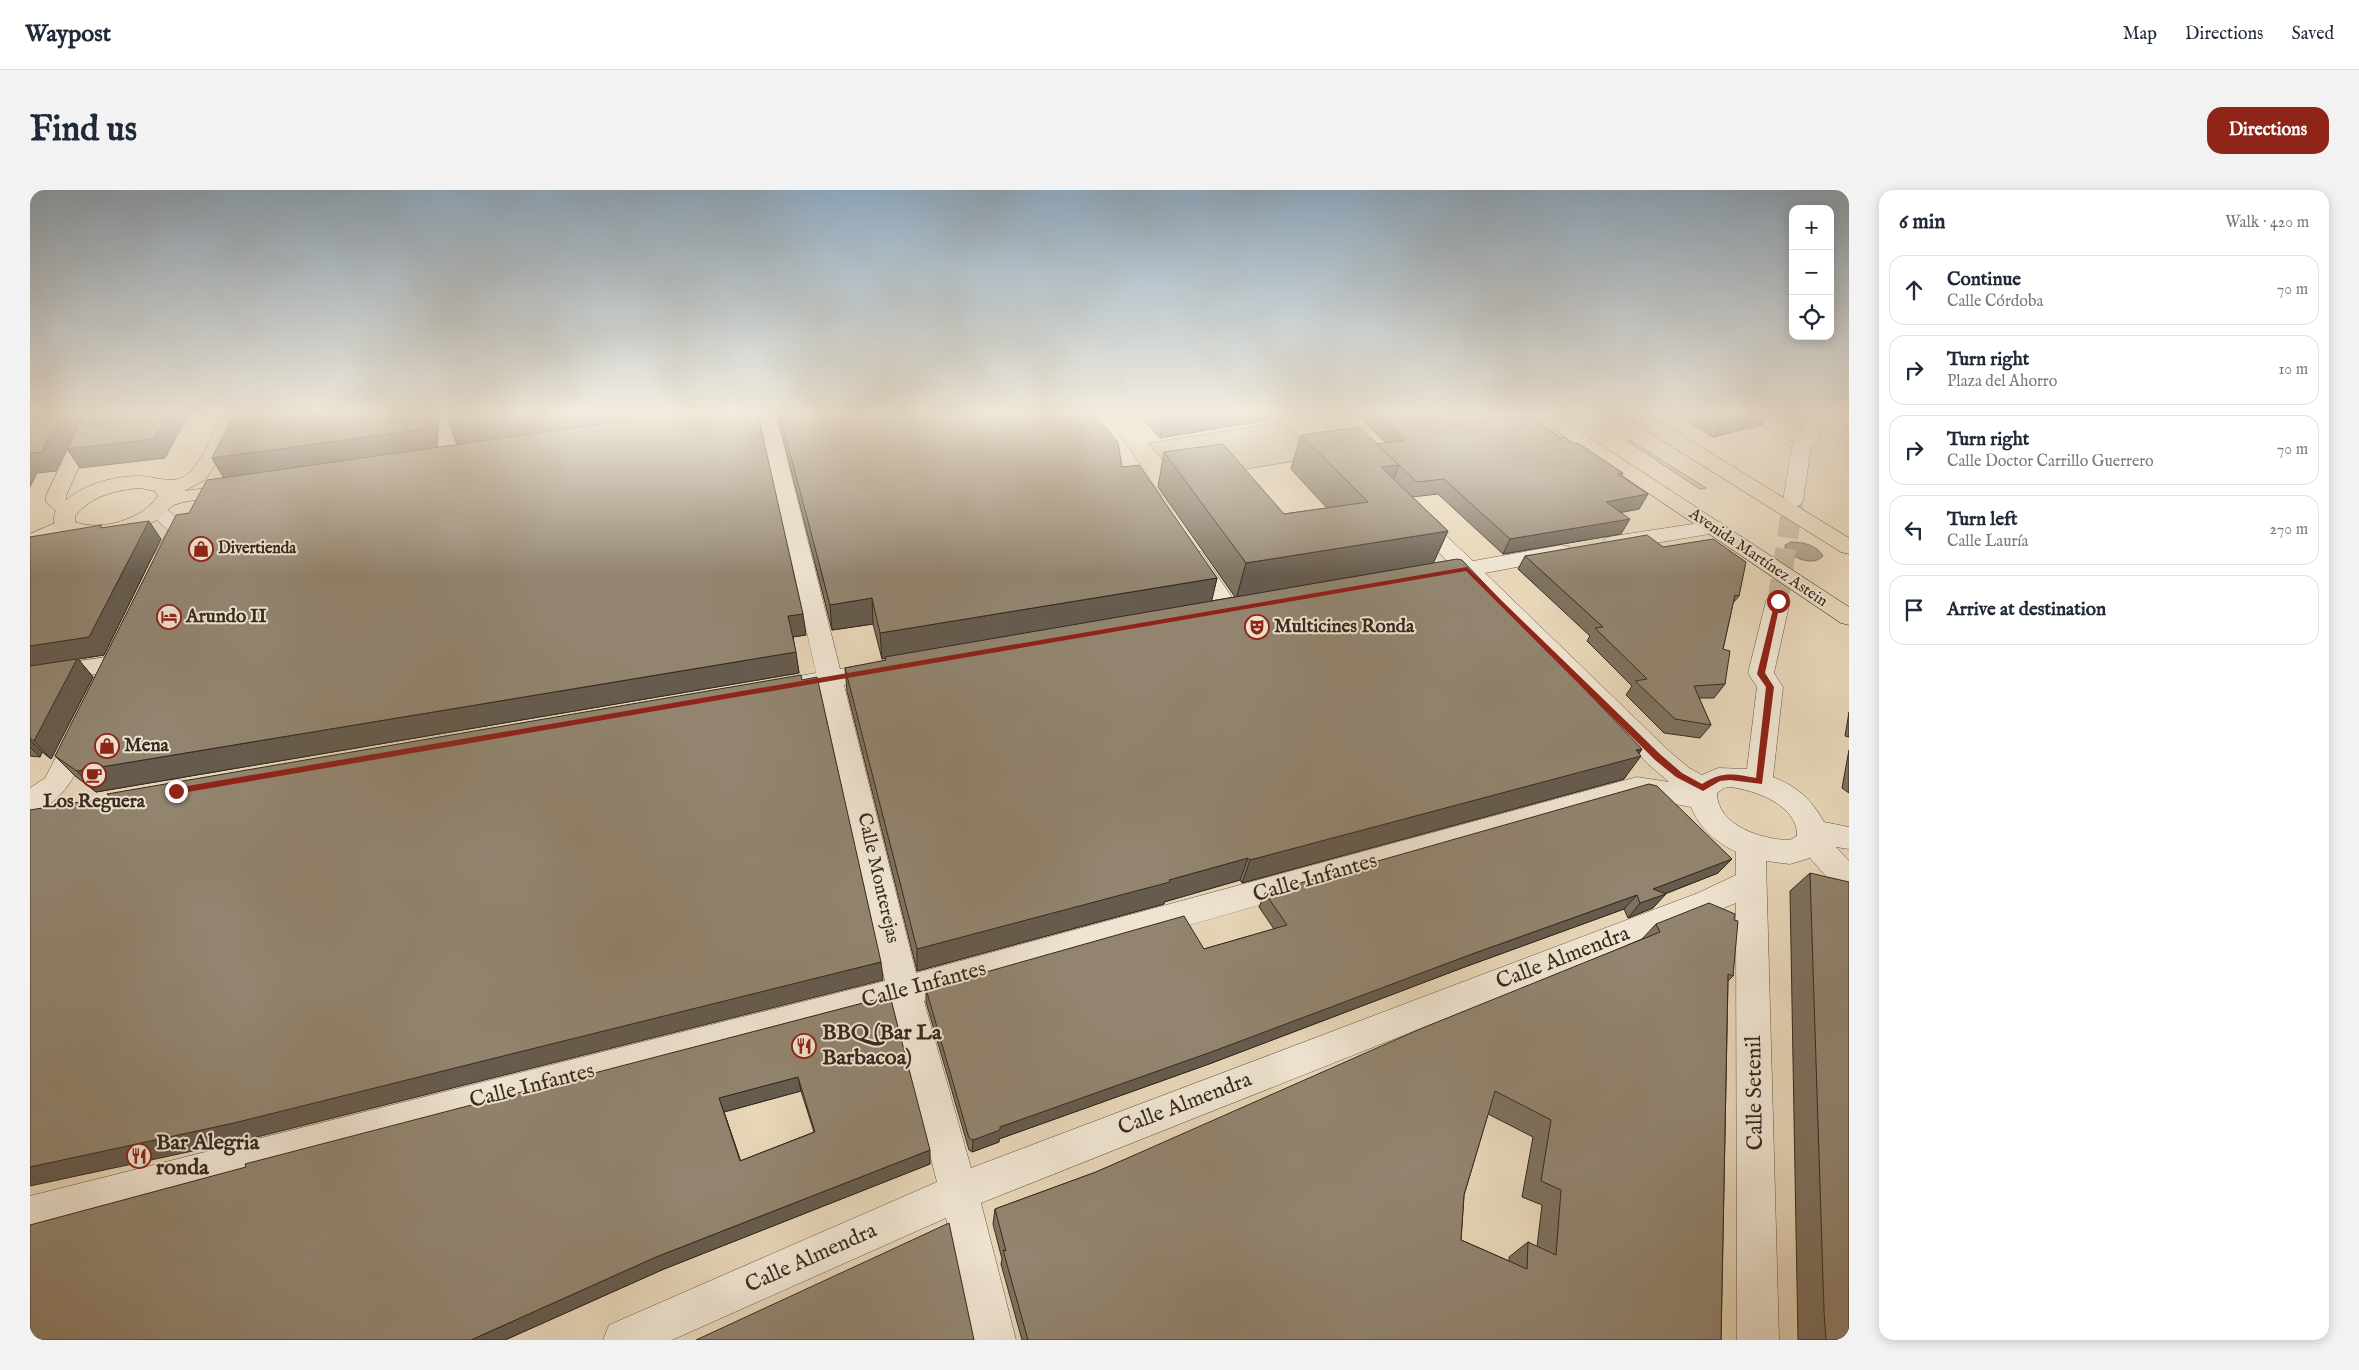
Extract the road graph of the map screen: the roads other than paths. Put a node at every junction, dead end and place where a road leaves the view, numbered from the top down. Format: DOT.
graph roads {
  1 [pos="68,469"];
  2 [pos="203,469"];
  3 [pos="771,469"];
  4 [pos="1133,469"];
  5 [pos="1368,469"];
  6 [pos="1624,469"];
  7 [pos="1722,469"];
  8 [pos="1798,469"];
  9 [pos="1371,472"];
  10 [pos="250,488"];
  11 [pos="1399,500"];
  12 [pos="163,501"];
  13 [pos="1793,501"];
  14 [pos="1162,512"];
  15 [pos="66,518"];
  16 [pos="1713,527"];
  17 [pos="30,531"];
  18 [pos="30,544"];
  19 [pos="1184,544"];
  20 [pos="1849,547"];
  21 [pos="1467,569"];
  22 [pos="158,571"];
  23 [pos="1416,578"];
  24 [pos="1778,601"];
  25 [pos="1199,614"];
  26 [pos="1849,618"];
  27 [pos="909,665"];
  28 [pos="30,676"];
  29 [pos="831,678"];
  30 [pos="102,690"];
  31 [pos="762,690"];
  32 [pos="89,716"];
  33 [pos="1759,782"];
  34 [pos="1701,793"];
  35 [pos="30,802"];
  36 [pos="61,810"];
  37 [pos="30,816"];
  38 [pos="1812,836"];
  39 [pos="1849,838"];
  40 [pos="1751,845"];
  41 [pos="1849,881"];
  42 [pos="1752,882"];
  43 [pos="904,990"];
  44 [pos="959,1192"];
  45 [pos="30,1216"];
  46 [pos="624,1340"];
  47 [pos="996,1340"];
  48 [pos="1758,1340"];
  1 -- 15 [label="main road"];
  2 -- 12 [label="main road"];
  3 -- 29 [label="street, Calle Monterejas"];
  4 -- 14 [label="street"];
  5 -- 9 [label="street"];
  6 -- 16 [label="main road, Avenida Martínez Astein"];
  7 -- 20 [label="main road"];
  8 -- 13 [label="street"];
  10 -- 12 [label="main road"];
  11 -- 21 [label="street"];
  12 -- 15 [label="main road"];
  12 -- 15 [label="main road"];
  12 -- 22 [label="street"];
  15 -- 17 [label="street"];
  15 -- 18 [label="street"];
  16 -- 21 [label="street"];
  16 -- 26 [label="main road, Avenida Martínez Astein"];
  19 -- 25 [label="street"];
  21 -- 23 [label="street"];
  21 -- 34 [label="street"];
  24 -- 33 [label="street"];
  27 -- 29 [label="street"];
  28 -- 30 [label="street"];
  29 -- 31 [label="street"];
  29 -- 43 [label="street, Calle Monterejas"];
  32 -- 35 [label="street"];
  33 -- 34 [label="street"];
  33 -- 38 [label="street"];
  34 -- 40 [label="street"];
  34 -- 43 [label="street, Calle Infantes"];
  36 -- 37 [label="street"];
  38 -- 39 [label="street"];
  38 -- 40 [label="street"];
  38 -- 41 [label="street"];
  40 -- 42 [label="street, Calle Setenil"];
  42 -- 44 [label="street, Calle Almendra"];
  42 -- 48 [label="street, Calle Setenil"];
  43 -- 44 [label="street, Calle Monterejas"];
  43 -- 45 [label="street, Calle Infantes"];
  44 -- 46 [label="street, Calle Almendra"];
  44 -- 47 [label="street, Calle Monterejas"];
}
